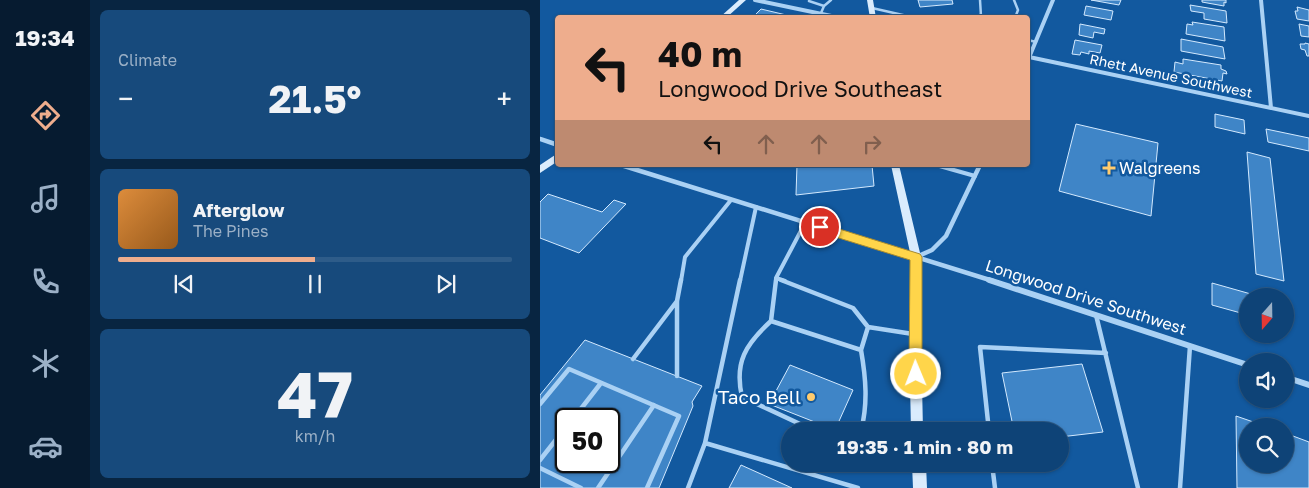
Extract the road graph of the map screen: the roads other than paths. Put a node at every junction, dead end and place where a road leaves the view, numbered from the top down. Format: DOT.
graph roads {
  1 [pos="743,0"];
  2 [pos="755,0"];
  3 [pos="831,0"];
  4 [pos="870,0"];
  5 [pos="980,0"];
  6 [pos="1014,0"];
  7 [pos="1053,0"];
  8 [pos="1260,0"];
  9 [pos="809,1"];
  10 [pos="824,6"];
  11 [pos="871,8"];
  12 [pos="821,13"];
  13 [pos="726,15"];
  14 [pos="829,15"];
  15 [pos="872,15"];
  16 [pos="902,15"];
  17 [pos="981,15"];
  18 [pos="1016,15"];
  19 [pos="1030,40"];
  20 [pos="1036,42"];
  21 [pos="1030,55"];
  22 [pos="1030,59"];
  23 [pos="1271,108"];
  24 [pos="1309,116"];
  25 [pos="540,139"];
  26 [pos="555,144"];
  27 [pos="555,158"];
  28 [pos="628,167"];
  29 [pos="895,167"];
  30 [pos="943,167"];
  31 [pos="979,167"];
  32 [pos="540,170"];
  33 [pos="974,176"];
  34 [pos="731,200"];
  35 [pos="756,207"];
  36 [pos="805,222"];
  37 [pos="916,257"];
  38 [pos="776,278"];
  39 [pos="677,301"];
  40 [pos="1096,315"];
  41 [pos="771,321"];
  42 [pos="868,327"];
  43 [pos="915,335"];
  44 [pos="1190,346"];
  45 [pos="861,350"];
  46 [pos="1106,353"];
  47 [pos="632,359"];
  48 [pos="1239,362"];
  49 [pos="677,376"];
  50 [pos="1294,380"];
  51 [pos="601,383"];
  52 [pos="1309,385"];
  53 [pos="540,404"];
  54 [pos="654,405"];
  55 [pos="582,408"];
  56 [pos="796,422"];
  57 [pos="863,422"];
  58 [pos="917,422"];
  59 [pos="988,422"];
  60 [pos="555,441"];
  61 [pos="705,443"];
  62 [pos="540,460"];
  63 [pos="540,468"];
  64 [pos="919,472"];
  65 [pos="993,472"];
  66 [pos="581,488"];
  67 [pos="598,488"];
  68 [pos="647,488"];
  69 [pos="688,488"];
  70 [pos="858,488"];
  71 [pos="920,488"];
  72 [pos="994,488"];
  73 [pos="1138,488"];
  74 [pos="1180,488"];
  1 -- 13 [label="main road"];
  2 -- 12 [label="street"];
  3 -- 10 [label="lane"];
  4 -- 11 [label="main road"];
  5 -- 17 [label="lane"];
  6 -- 18 [label="lane"];
  7 -- 20 [label="street"];
  8 -- 23 [label="street"];
  9 -- 10 [label="lane"];
  10 -- 12 [label="lane"];
  11 -- 15 [label="main road"];
  11 -- 16 [label="lane"];
  12 -- 14 [label="street"];
  19 -- 20 [label="lane"];
  20 -- 21 [label="street"];
  22 -- 23 [label="street, Rhett Avenue Southwest"];
  23 -- 24 [label="street, Rhett Avenue Southwest"];
  25 -- 26 [label="street"];
  27 -- 32 [label="main road"];
  28 -- 34 [label="street, Longwood Drive Southwest"];
  29 -- 37 [label="main road"];
  30 -- 33 [label="lane"];
  31 -- 33 [label="street"];
  33 -- 37 [label="street"];
  34 -- 35 [label="street, Longwood Drive Southwest"];
  34 -- 39 [label="lane"];
  35 -- 36 [label="street, Longwood Drive Southwest"];
  35 -- 61 [label="lane"];
  36 -- 37 [label="street, Longwood Drive Southwest"];
  36 -- 38 [label="lane"];
  37 -- 40 [label="street, Longwood Drive Southwest"];
  37 -- 43 [label="main road"];
  38 -- 41 [label="lane"];
  38 -- 42 [label="lane"];
  39 -- 47 [label="lane"];
  39 -- 49 [label="lane"];
  40 -- 44 [label="street, Longwood Drive Southwest"];
  40 -- 46 [label="lane"];
  41 -- 45 [label="lane"];
  41 -- 56 [label="lane"];
  42 -- 43 [label="lane"];
  42 -- 45 [label="lane"];
  43 -- 58 [label="main road"];
  44 -- 48 [label="street, Longwood Drive Southwest"];
  44 -- 74 [label="lane"];
  45 -- 57 [label="lane"];
  46 -- 59 [label="lane"];
  46 -- 73 [label="lane"];
  50 -- 52 [label="street"];
  51 -- 53 [label="lane"];
  51 -- 54 [label="lane"];
  51 -- 55 [label="lane"];
  54 -- 67 [label="lane"];
  54 -- 68 [label="lane"];
  60 -- 62 [label="lane"];
  61 -- 69 [label="lane"];
  61 -- 70 [label="lane"];
  63 -- 66 [label="lane"];
  64 -- 71 [label="main road"];
  65 -- 72 [label="lane"];
}
